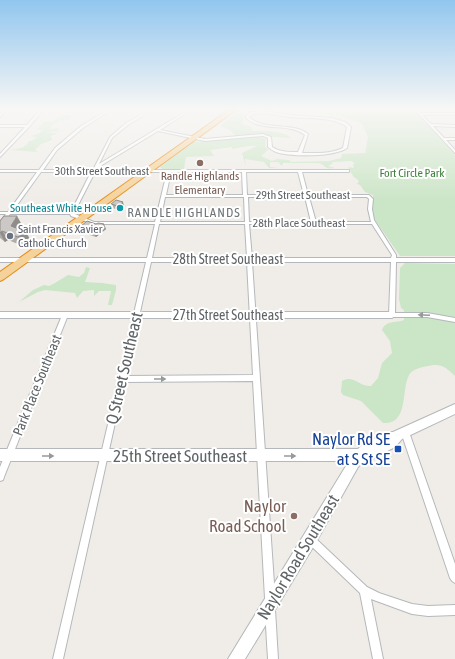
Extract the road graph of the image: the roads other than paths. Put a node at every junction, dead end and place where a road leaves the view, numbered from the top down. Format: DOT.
graph roads {
  1 [pos="14,141"];
  2 [pos="65,141"];
  3 [pos="109,141"];
  4 [pos="140,141"];
  5 [pos="190,141"];
  6 [pos="270,141"];
  7 [pos="305,141"];
  8 [pos="347,141"];
  9 [pos="445,141"];
  10 [pos="455,152"];
  11 [pos="300,153"];
  12 [pos="0,156"];
  13 [pos="94,169"];
  14 [pos="0,171"];
  15 [pos="39,171"];
  16 [pos="148,171"];
  17 [pos="169,171"];
  18 [pos="244,171"];
  19 [pos="300,171"];
  20 [pos="348,171"];
  21 [pos="163,196"];
  22 [pos="245,196"];
  23 [pos="306,196"];
  24 [pos="0,213"];
  25 [pos="8,213"];
  26 [pos="72,213"];
  27 [pos="84,220"];
  28 [pos="157,223"];
  29 [pos="247,223"];
  30 [pos="314,223"];
  31 [pos="374,223"];
  32 [pos="0,225"];
  33 [pos="249,259"];
  34 [pos="0,260"];
  35 [pos="25,260"];
  36 [pos="148,260"];
  37 [pos="394,260"];
  38 [pos="455,260"];
  39 [pos="0,278"];
  40 [pos="0,315"];
  41 [pos="65,315"];
  42 [pos="136,315"];
  43 [pos="252,315"];
  44 [pos="392,315"];
  45 [pos="455,320"];
  46 [pos="256,378"];
  47 [pos="121,379"];
  48 [pos="455,409"];
  49 [pos="400,435"];
  50 [pos="361,455"];
  51 [pos="4,456"];
  52 [pos="104,456"];
  53 [pos="261,456"];
  54 [pos="0,477"];
  55 [pos="310,539"];
  56 [pos="455,578"];
  57 [pos="364,590"];
  58 [pos="270,604"];
  59 [pos="455,610"];
  60 [pos="58,659"];
  61 [pos="236,659"];
  62 [pos="273,659"];
  63 [pos="378,659"];
  1 -- 12 [label="street"];
  2 -- 15 [label="street"];
  3 -- 13 [label="street"];
  4 -- 13 [label="street"];
  5 -- 16 [label="highway"];
  6 -- 11 [label="street"];
  7 -- 11 [label="street"];
  8 -- 11 [label="street"];
  9 -- 10 [label="street"];
  13 -- 15 [label="street, 30th Street Southeast"];
  13 -- 16 [label="street, 30th Street Southeast"];
  13 -- 26 [label="street"];
  14 -- 15 [label="street, 30th Street Southeast"];
  15 -- 25 [label="street"];
  16 -- 17 [label="street, 30th Street Southeast"];
  16 -- 27 [label="highway"];
  17 -- 18 [label="street, 30th Street Southeast"];
  17 -- 21 [label="street, Q Street Southeast"];
  18 -- 19 [label="street, 30th Street Southeast"];
  18 -- 22 [label="street"];
  19 -- 20 [label="street, 30th Street Southeast"];
  19 -- 23 [label="street"];
  21 -- 22 [label="street, 29th Street Southeast"];
  21 -- 28 [label="street, Q Street Southeast"];
  22 -- 23 [label="street, 29th Street Southeast"];
  22 -- 29 [label="street"];
  23 -- 30 [label="street"];
  23 -- 31 [label="street, 29th Street Southeast"];
  24 -- 25 [label="street"];
  25 -- 26 [label="street"];
  25 -- 32 [label="street"];
  26 -- 27 [label="street"];
  27 -- 28 [label="street, 28th Place Southeast"];
  27 -- 35 [label="highway"];
  28 -- 29 [label="street, 28th Place Southeast"];
  28 -- 36 [label="street, Q Street Southeast"];
  29 -- 30 [label="street, 28th Place Southeast"];
  29 -- 33 [label="street"];
  30 -- 31 [label="street, 28th Place Southeast"];
  31 -- 37 [label="street"];
  33 -- 36 [label="street, 28th Street Southeast"];
  33 -- 37 [label="street, 28th Street Southeast"];
  33 -- 43 [label="street"];
  34 -- 35 [label="street, 28th Street Southeast"];
  35 -- 36 [label="street, 28th Street Southeast"];
  35 -- 39 [label="highway"];
  36 -- 42 [label="street, Q Street Southeast"];
  37 -- 38 [label="street, 28th Street Southeast"];
  37 -- 44 [label="street"];
  40 -- 41 [label="street, 27th Street Southeast"];
  41 -- 42 [label="street, 27th Street Southeast"];
  41 -- 51 [label="street, Park Place Southeast"];
  42 -- 43 [label="street, 27th Street Southeast"];
  42 -- 47 [label="street, Q Street Southeast"];
  43 -- 44 [label="street, 27th Street Southeast"];
  43 -- 46 [label="street"];
  45 -- 44 [label="street, 27th Street Southeast, one-way"];
  47 -- 46 [label="street, one-way"];
  46 -- 53 [label="street"];
  47 -- 52 [label="street, Q Street Southeast"];
  48 -- 49 [label="street"];
  49 -- 50 [label="street"];
  49 -- 56 [label="street"];
  53 -- 50 [label="street, 25th Street Southeast, one-way"];
  50 -- 55 [label="street, Naylor Road Southeast"];
  51 -- 52 [label="street, 25th Street Southeast, one-way"];
  51 -- 54 [label="street, Park Place Southeast"];
  52 -- 53 [label="street, 25th Street Southeast"];
  52 -- 60 [label="street, Q Street Southeast"];
  53 -- 58 [label="street"];
  55 -- 57 [label="street"];
  55 -- 58 [label="street, Naylor Road Southeast"];
  57 -- 59 [label="street"];
  57 -- 63 [label="street"];
  58 -- 61 [label="street, Naylor Road Southeast"];
  58 -- 62 [label="street"];
}
